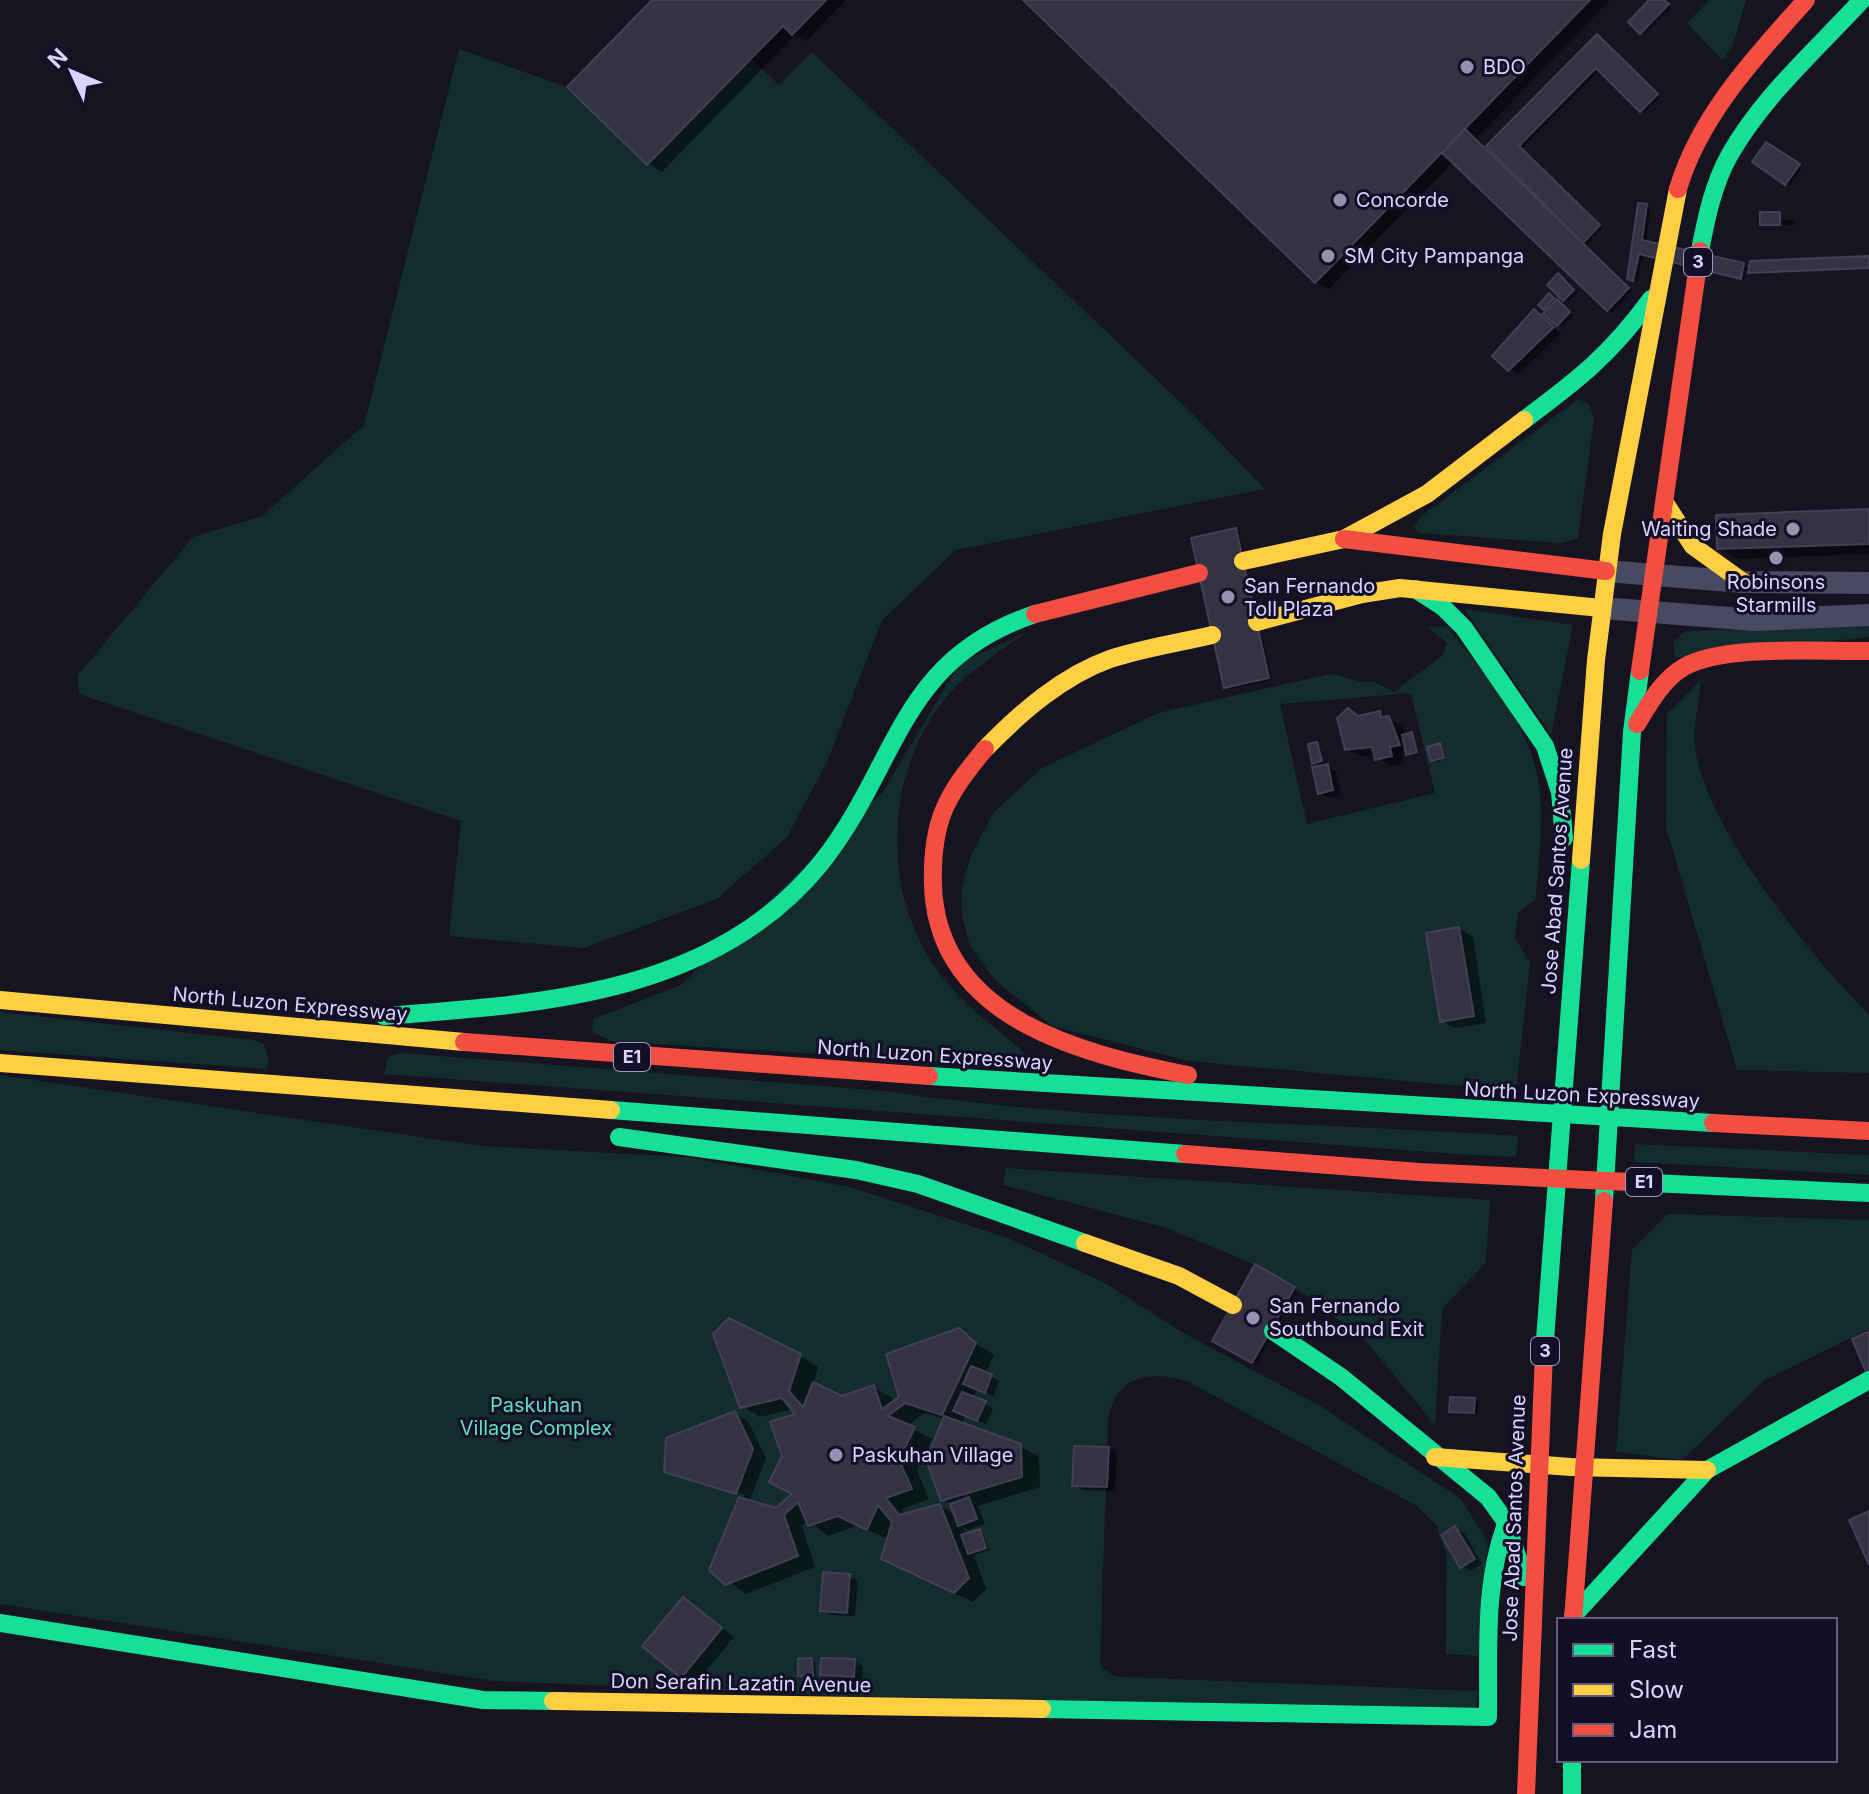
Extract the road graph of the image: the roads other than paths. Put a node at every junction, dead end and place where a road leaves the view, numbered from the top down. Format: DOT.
graph roads {
  1 [pos="1806,0"];
  2 [pos="1862,0"];
  3 [pos="1657,290"];
  4 [pos="1665,503"];
  5 [pos="1344,539"];
  6 [pos="1243,561"];
  7 [pos="1606,571"];
  8 [pos="1199,573"];
  9 [pos="1654,575"];
  10 [pos="1743,582"];
  11 [pos="1869,583"];
  12 [pos="1415,589"];
  13 [pos="1601,608"];
  14 [pos="1648,613"];
  15 [pos="1869,615"];
  16 [pos="1257,622"];
  17 [pos="1212,635"];
  18 [pos="1869,651"];
  19 [pos="1632,732"];
  20 [pos="1574,945"];
  21 [pos="0,1000"];
  22 [pos="250,1024"];
  23 [pos="0,1063"];
  24 [pos="288,1088"];
  25 [pos="1336,1104"];
  26 [pos="524,1123"];
  27 [pos="1869,1131"];
  28 [pos="602,1134"];
  29 [pos="1869,1193"];
  30 [pos="1233,1305"];
  31 [pos="1273,1331"];
  32 [pos="1869,1380"];
  33 [pos="1435,1457"];
  34 [pos="1538,1463"];
  35 [pos="1585,1465"];
  36 [pos="1707,1470"];
  37 [pos="1468,1484"];
  38 [pos="1537,1485"];
  39 [pos="1506,1522"];
  40 [pos="1499,1541"];
  41 [pos="1532,1603"];
  42 [pos="1573,1618"];
  43 [pos="0,1623"];
  44 [pos="1572,1762"];
  45 [pos="1526,1794"];
  46 [pos="1572,1794"];
  1 -- 3 [label="main road, Jose Abad Santos Avenue / 3"];
  2 -- 4 [label="main road, 3"];
  3 -- 5 [label="main road"];
  3 -- 7 [label="main road, Jose Abad Santos Avenue / 3"];
  4 -- 9 [label="main road, 3"];
  4 -- 10 [label="main road"];
  5 -- 6 [label="main road"];
  5 -- 7 [label="main road"];
  7 -- 9 [label="street"];
  7 -- 13 [label="main road, Jose Abad Santos Avenue / 3"];
  8 -- 22 [label="main road"];
  9 -- 10 [label="street"];
  9 -- 14 [label="main road, 3"];
  10 -- 11 [label="street"];
  12 -- 13 [label="main road"];
  12 -- 16 [label="main road"];
  12 -- 20 [label="main road"];
  13 -- 14 [label="street"];
  13 -- 20 [label="main road, Jose Abad Santos Avenue / 3"];
  14 -- 15 [label="street"];
  14 -- 19 [label="main road, 3"];
  17 -- 25 [label="main road"];
  18 -- 19 [label="main road"];
  19 -- 35 [label="main road, 3"];
  20 -- 34 [label="main road, Jose Abad Santos Avenue / 3"];
  21 -- 22 [label="main road, North Luzon Expressway / E1"];
  22 -- 25 [label="main road, North Luzon Expressway / E1"];
  23 -- 24 [label="main road, E1"];
  24 -- 26 [label="main road"];
  24 -- 29 [label="main road, E1"];
  25 -- 27 [label="main road, North Luzon Expressway / E1"];
  28 -- 30 [label="main road"];
  31 -- 33 [label="main road"];
  32 -- 36 [label="main road"];
  33 -- 34 [label="main road"];
  33 -- 37 [label="main road"];
  34 -- 35 [label="main road"];
  34 -- 38 [label="main road, Jose Abad Santos Avenue / 3"];
  35 -- 36 [label="main road"];
  35 -- 42 [label="main road, 3"];
  36 -- 42 [label="main road"];
  37 -- 39 [label="main road"];
  37 -- 40 [label="main road"];
  38 -- 39 [label="main road"];
  38 -- 41 [label="main road, Jose Abad Santos Avenue / 3"];
  39 -- 40 [label="main road"];
  39 -- 41 [label="main road"];
  40 -- 43 [label="main road, Don Serafin Lazatin Avenue"];
  41 -- 45 [label="main road, Jose Abad Santos Avenue / 3"];
  44 -- 46 [label="main road"];
}
